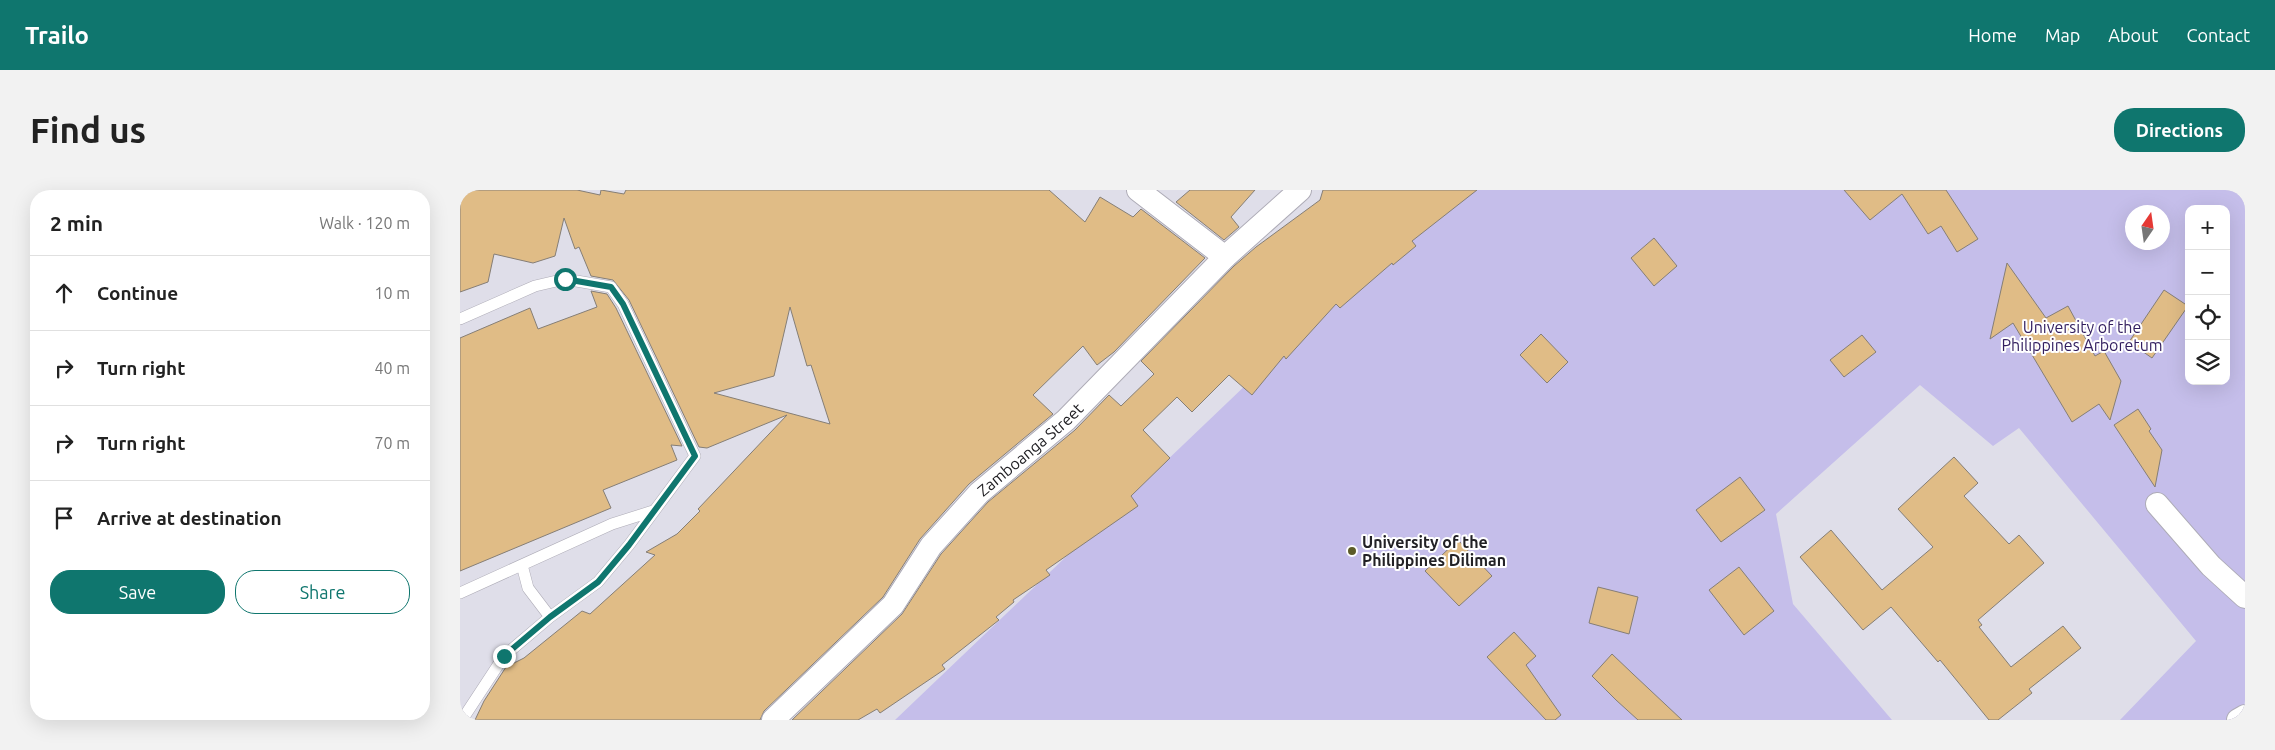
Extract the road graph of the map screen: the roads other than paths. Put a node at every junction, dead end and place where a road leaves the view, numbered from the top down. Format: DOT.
graph roads {
  1 [pos="1138,190"];
  2 [pos="1300,190"];
  3 [pos="1225,257"];
  4 [pos="460,320"];
  5 [pos="2157,504"];
  6 [pos="653,511"];
  7 [pos="522,565"];
  8 [pos="460,593"];
  9 [pos="2245,597"];
  10 [pos="550,617"];
  11 [pos="460,715"];
  12 [pos="2245,716"];
  13 [pos="462,720"];
  14 [pos="774,720"];
  15 [pos="2238,720"];
  1 -- 3 [label="street"];
  2 -- 3 [label="street, Zamboanga Street"];
  3 -- 14 [label="street, Zamboanga Street"];
  4 -- 6 [label="lane"];
  5 -- 9 [label="street"];
  6 -- 7 [label="lane"];
  6 -- 10 [label="lane"];
  7 -- 8 [label="lane"];
  7 -- 10 [label="lane"];
  10 -- 13 [label="lane"];
  11 -- 13 [label="lane"];
  12 -- 15 [label="street"];
}
